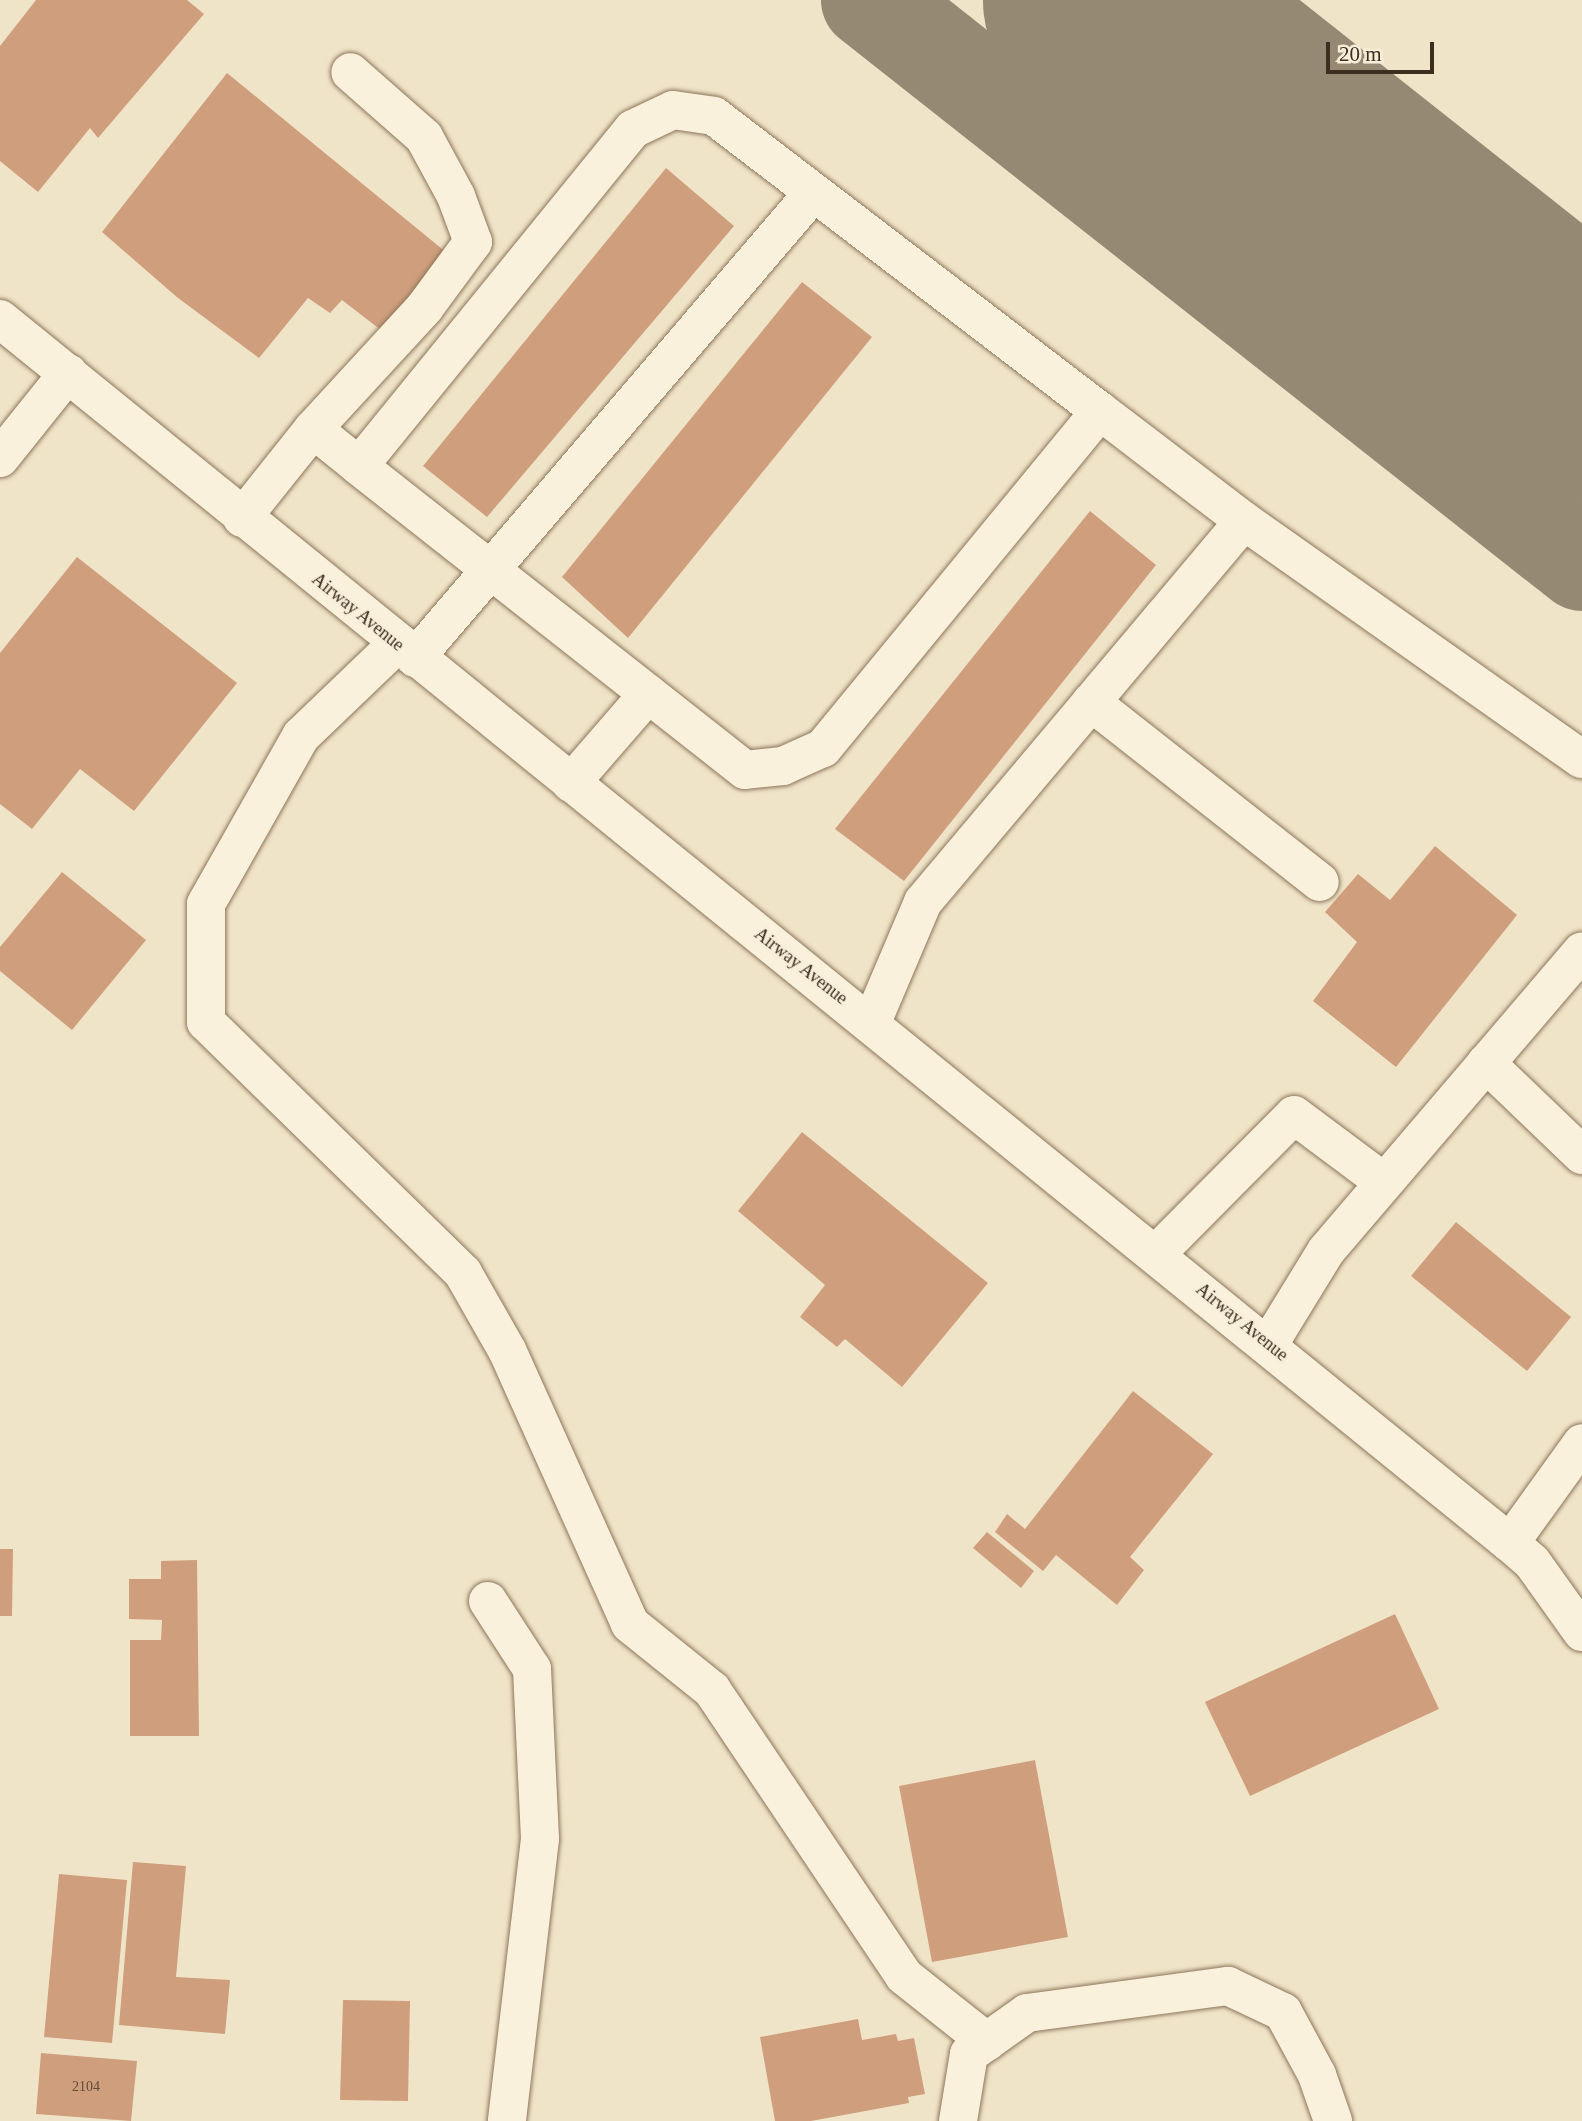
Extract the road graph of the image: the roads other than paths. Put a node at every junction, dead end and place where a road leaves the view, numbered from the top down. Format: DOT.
graph roads {
  1 [pos="350,72"];
  2 [pos="814,192"];
  3 [pos="0,319"];
  4 [pos="68,373"];
  5 [pos="1100,411"];
  6 [pos="313,429"];
  7 [pos="0,458"];
  8 [pos="359,466"];
  9 [pos="242,519"];
  10 [pos="1244,522"];
  11 [pos="492,570"];
  12 [pos="406,651"];
  13 [pos="648,694"];
  14 [pos="1091,702"];
  15 [pos="1582,759"];
  16 [pos="571,783"];
  17 [pos="1321,883"];
  18 [pos="1582,951"];
  19 [pos="872,1022"];
  20 [pos="1486,1063"];
  21 [pos="1582,1155"];
  22 [pos="1384,1182"];
  23 [pos="1157,1253"];
  24 [pos="1269,1344"];
  25 [pos="1582,1443"];
  26 [pos="1510,1543"];
  27 [pos="488,1601"];
  28 [pos="1582,1632"];
  29 [pos="987,2042"];
  30 [pos="507,2121"];
  31 [pos="958,2121"];
  32 [pos="1333,2121"];
  1 -- 6 [label="street"];
  2 -- 5 [label="street"];
  2 -- 8 [label="street"];
  2 -- 11 [label="street"];
  3 -- 4 [label="street, Airway Avenue"];
  4 -- 7 [label="street"];
  4 -- 9 [label="street, Airway Avenue"];
  5 -- 10 [label="street"];
  5 -- 13 [label="street"];
  6 -- 8 [label="street"];
  6 -- 9 [label="street"];
  8 -- 11 [label="street"];
  9 -- 12 [label="street, Airway Avenue"];
  10 -- 14 [label="street"];
  10 -- 15 [label="street"];
  11 -- 12 [label="street"];
  11 -- 13 [label="street"];
  12 -- 16 [label="street, Airway Avenue"];
  12 -- 29 [label="street"];
  13 -- 16 [label="street"];
  14 -- 17 [label="street"];
  14 -- 19 [label="street"];
  16 -- 19 [label="street, Airway Avenue"];
  18 -- 20 [label="street"];
  19 -- 23 [label="street, Airway Avenue"];
  20 -- 21 [label="street"];
  20 -- 22 [label="street"];
  22 -- 23 [label="street"];
  22 -- 24 [label="street"];
  23 -- 24 [label="street, Airway Avenue"];
  24 -- 26 [label="street, Airway Avenue"];
  25 -- 26 [label="street"];
  26 -- 28 [label="street, Airway Avenue"];
  27 -- 30 [label="street"];
  29 -- 31 [label="street"];
  29 -- 32 [label="street"];
}
